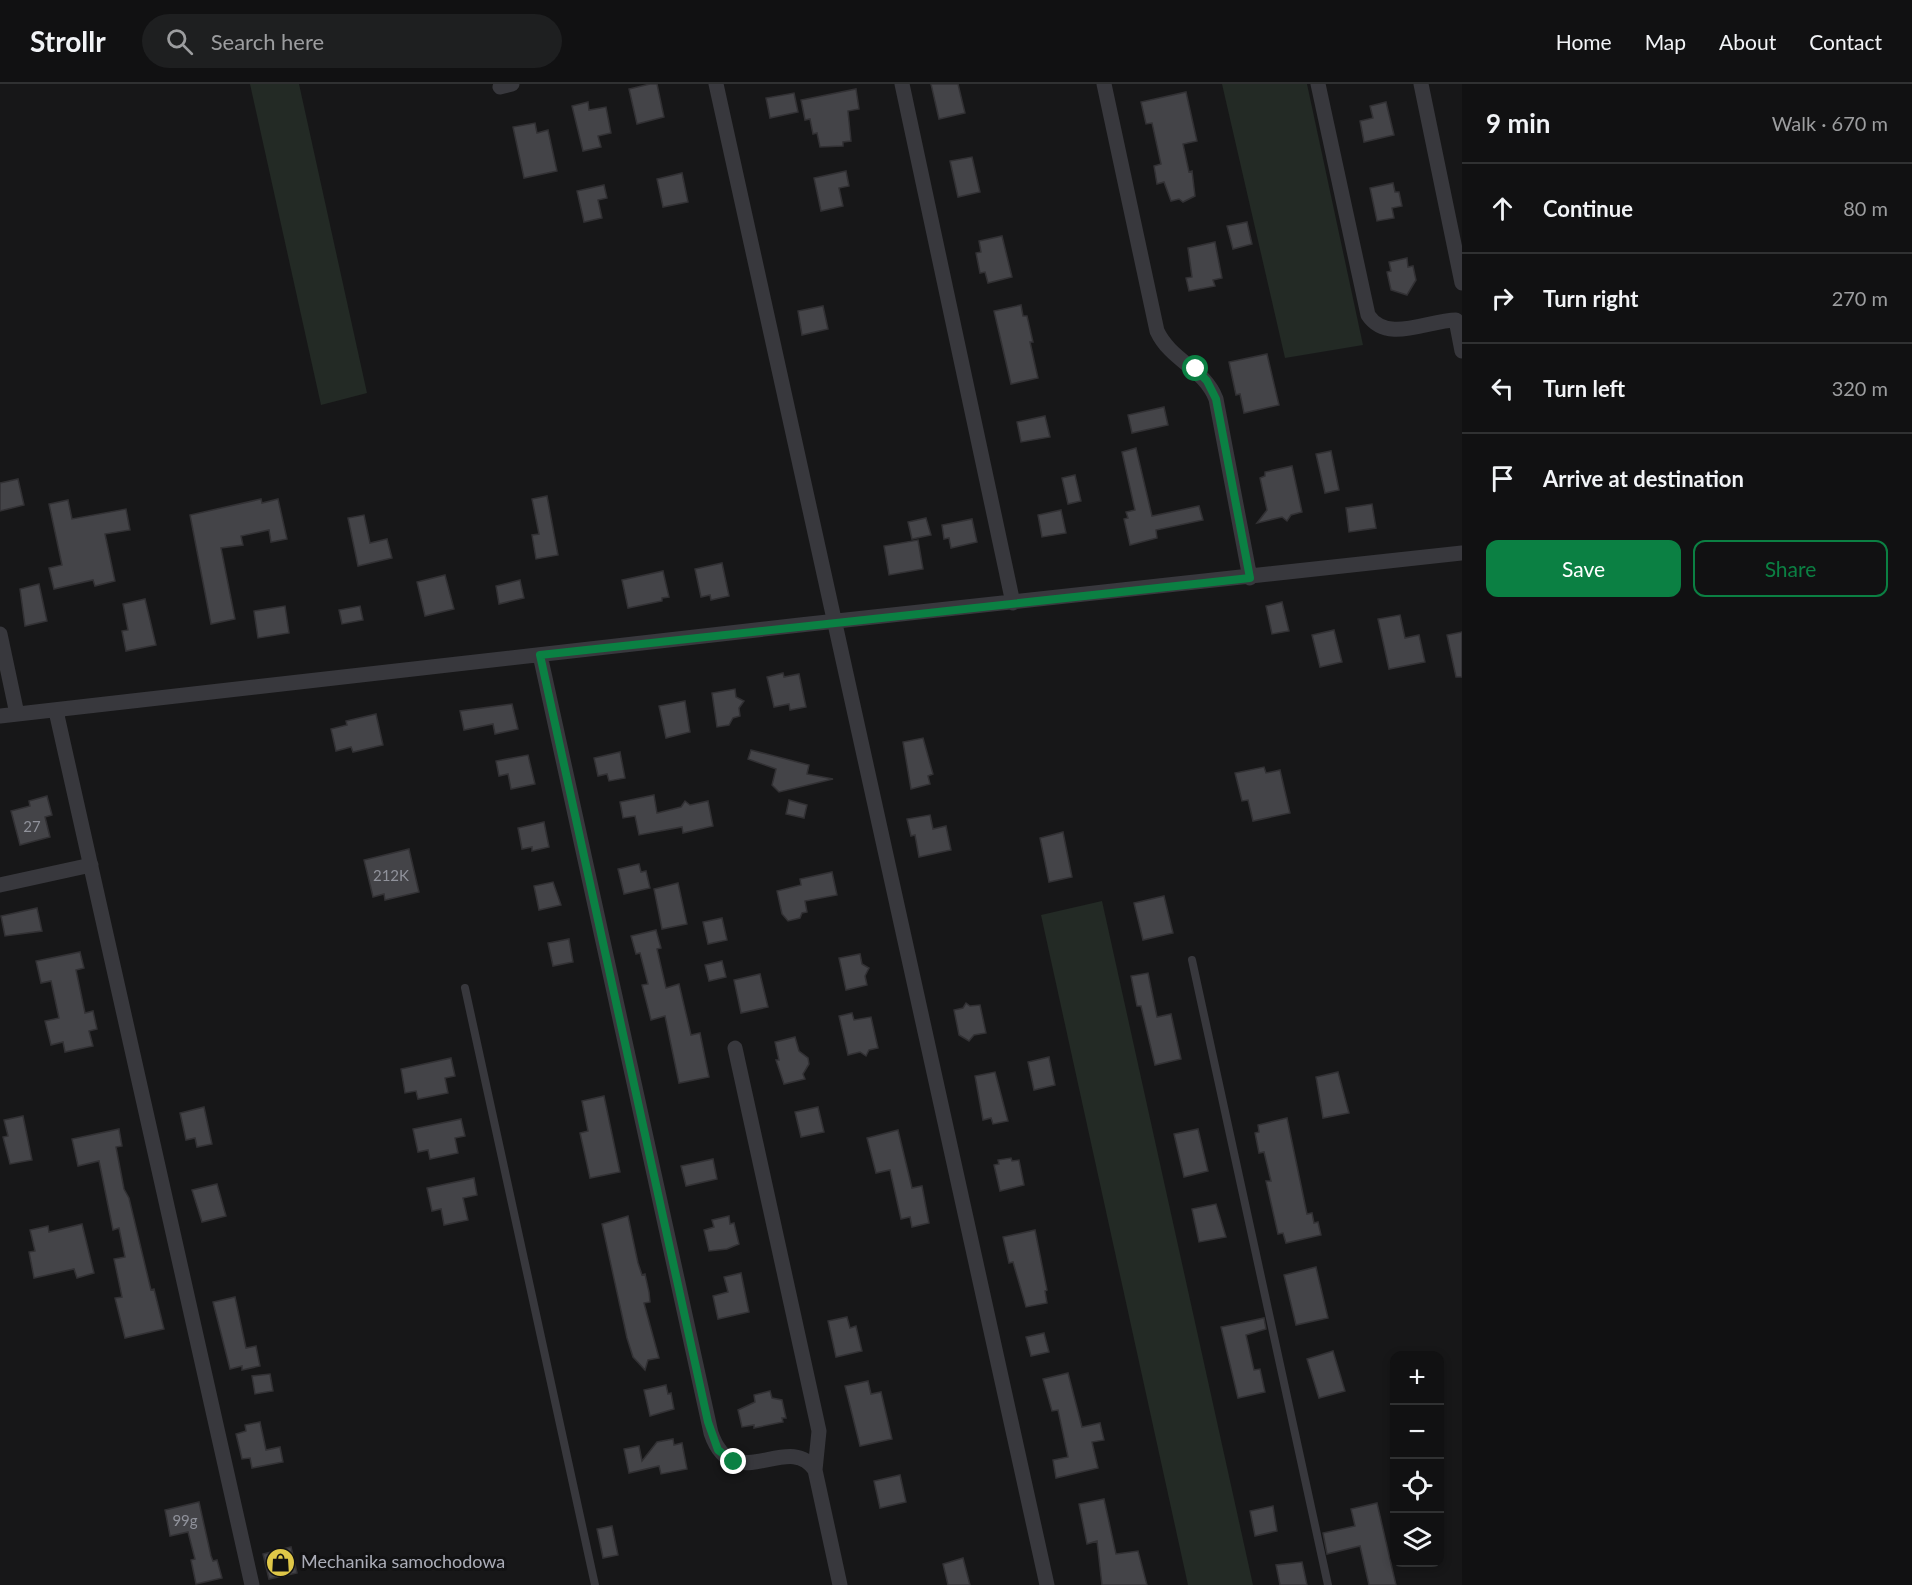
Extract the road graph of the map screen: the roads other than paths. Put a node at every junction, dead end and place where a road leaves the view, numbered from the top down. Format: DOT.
graph roads {
  1 [pos="716,84"];
  2 [pos="902,84"];
  3 [pos="1104,84"];
  4 [pos="1318,84"];
  5 [pos="1421,84"];
  6 [pos="1462,283"];
  7 [pos="1459,317"];
  8 [pos="1462,351"];
  9 [pos="1462,554"];
  10 [pos="1250,578"];
  11 [pos="1013,603"];
  12 [pos="833,622"];
  13 [pos="0,634"];
  14 [pos="540,655"];
  15 [pos="56,711"];
  16 [pos="17,714"];
  17 [pos="0,716"];
  18 [pos="91,865"];
  19 [pos="0,885"];
  20 [pos="1192,960"];
  21 [pos="465,988"];
  22 [pos="735,1048"];
  23 [pos="815,1470"];
  24 [pos="252,1585"];
  25 [pos="595,1585"];
  26 [pos="840,1585"];
  27 [pos="1047,1585"];
  28 [pos="1328,1585"];
  1 -- 12 [label="street"];
  2 -- 11 [label="street"];
  3 -- 10 [label="street"];
  4 -- 7 [label="street"];
  5 -- 6 [label="street"];
  7 -- 8 [label="street"];
  9 -- 10 [label="street"];
  10 -- 11 [label="street"];
  11 -- 12 [label="street"];
  12 -- 14 [label="street"];
  12 -- 27 [label="street"];
  13 -- 16 [label="street"];
  14 -- 15 [label="street"];
  14 -- 23 [label="street"];
  15 -- 16 [label="street"];
  15 -- 18 [label="street"];
  16 -- 17 [label="street"];
  18 -- 19 [label="street"];
  18 -- 24 [label="street"];
  20 -- 28 [label="lane"];
  21 -- 25 [label="lane"];
  22 -- 23 [label="street"];
  23 -- 26 [label="street"];
}
